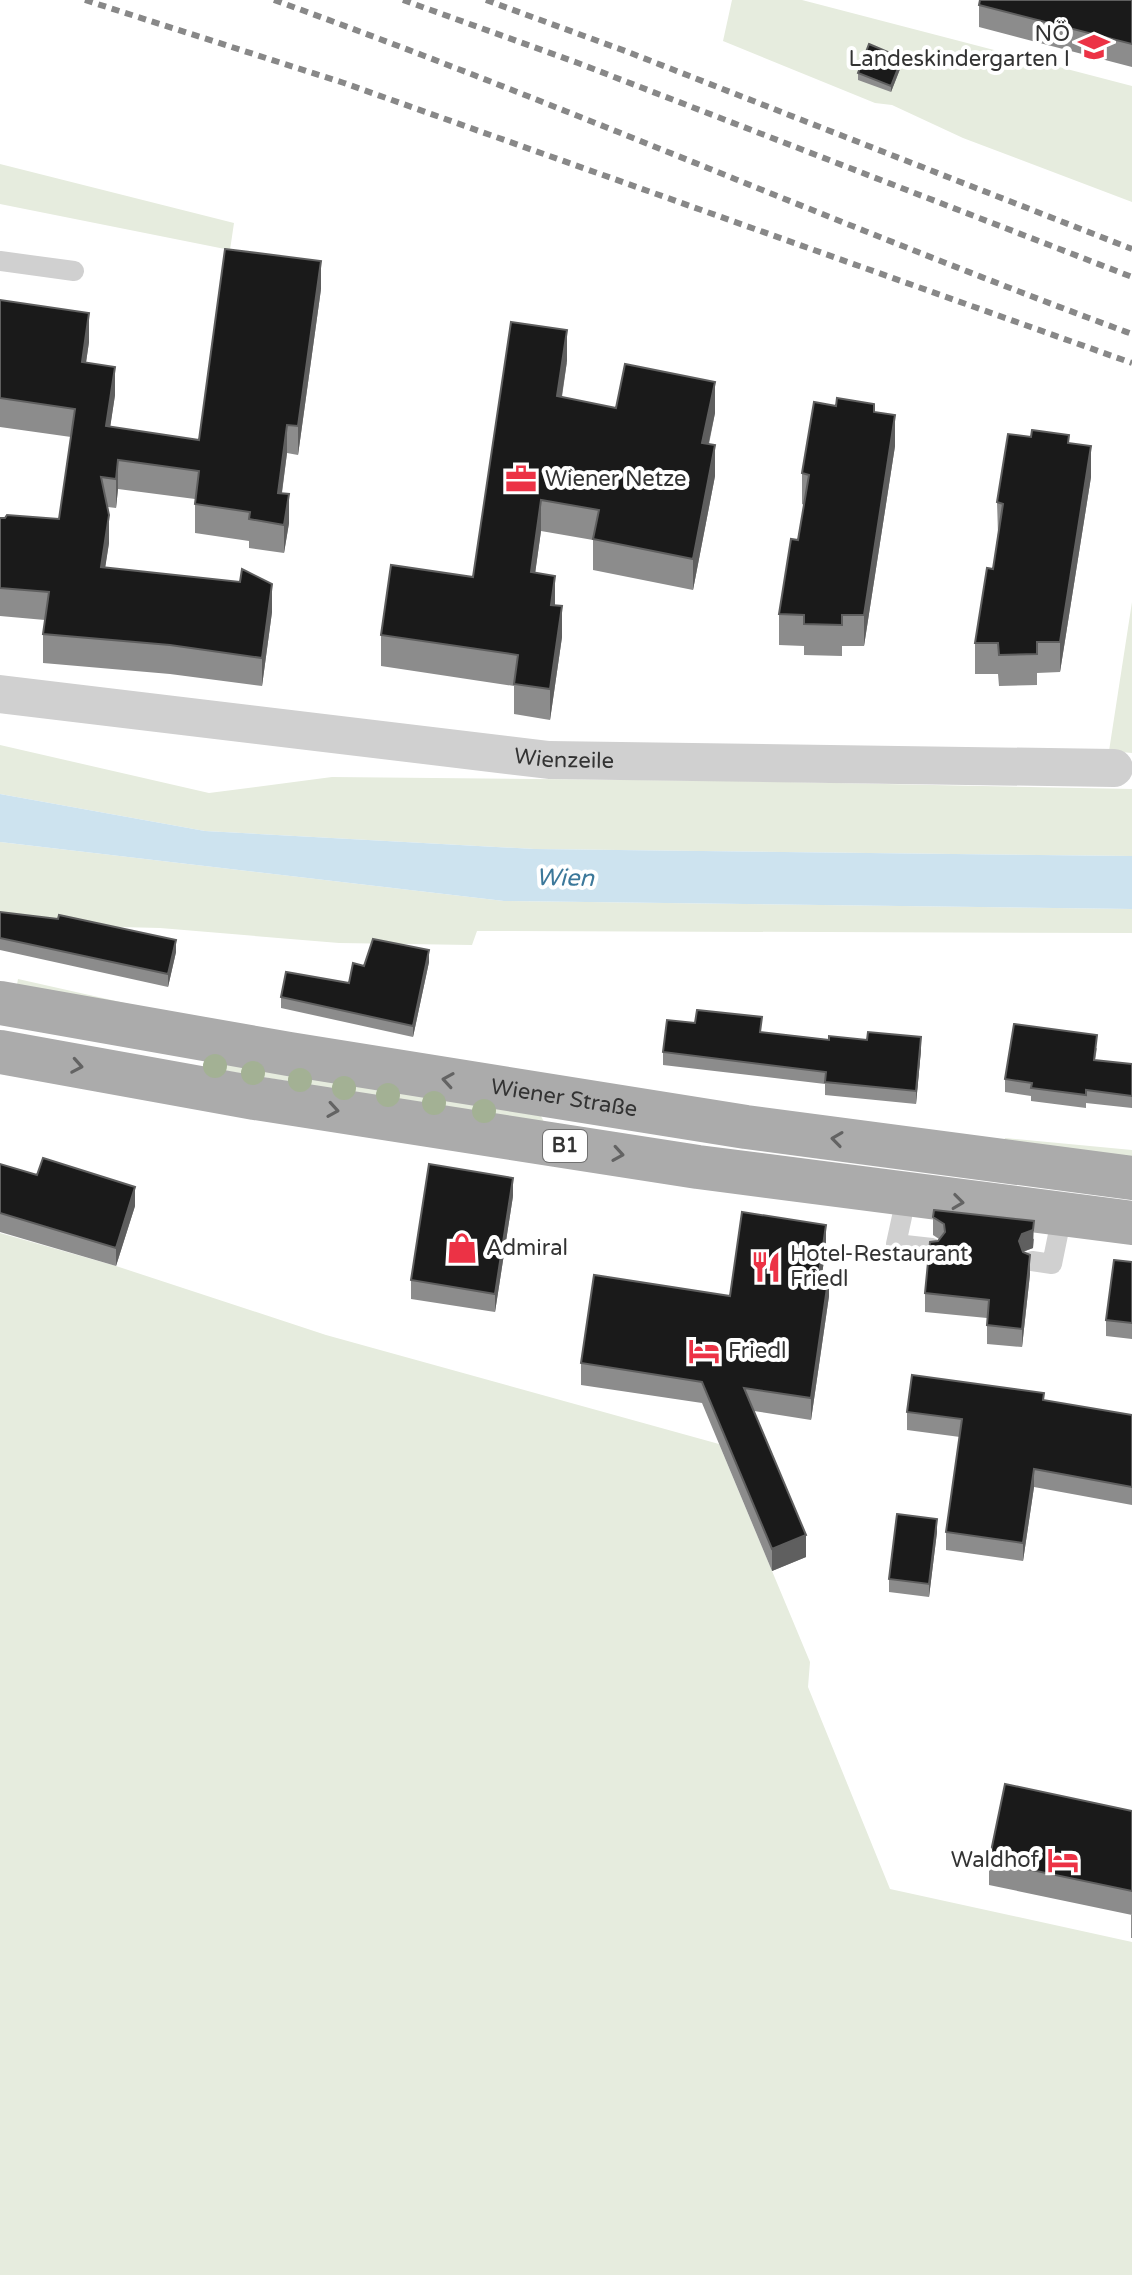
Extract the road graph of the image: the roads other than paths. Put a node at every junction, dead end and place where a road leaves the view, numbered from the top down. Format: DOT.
graph roads {
  1 [pos="0,261"];
  2 [pos="74,271"];
  3 [pos="0,694"];
  4 [pos="1123,769"];
  5 [pos="0,1003"];
  6 [pos="0,1052"];
  7 [pos="914,1150"];
  8 [pos="1132,1178"];
  9 [pos="907,1196"];
  10 [pos="1062,1215"];
  11 [pos="1132,1223"];
  12 [pos="932,1248"];
  13 [pos="1032,1261"];
  1 -- 2 [label="lane"];
  3 -- 4 [label="street, Wienzeile"];
  7 -- 5 [label="main road, Wiener Straße / B1, one-way"];
  6 -- 9 [label="main road, B1, one-way"];
  7 -- 8 [label="main road, Wiener Straße / B1"];
  7 -- 9 [label="lane"];
  9 -- 10 [label="main road, B1, one-way"];
  9 -- 12 [label="lane"];
  10 -- 11 [label="main road, B1"];
  10 -- 13 [label="lane"];
}
